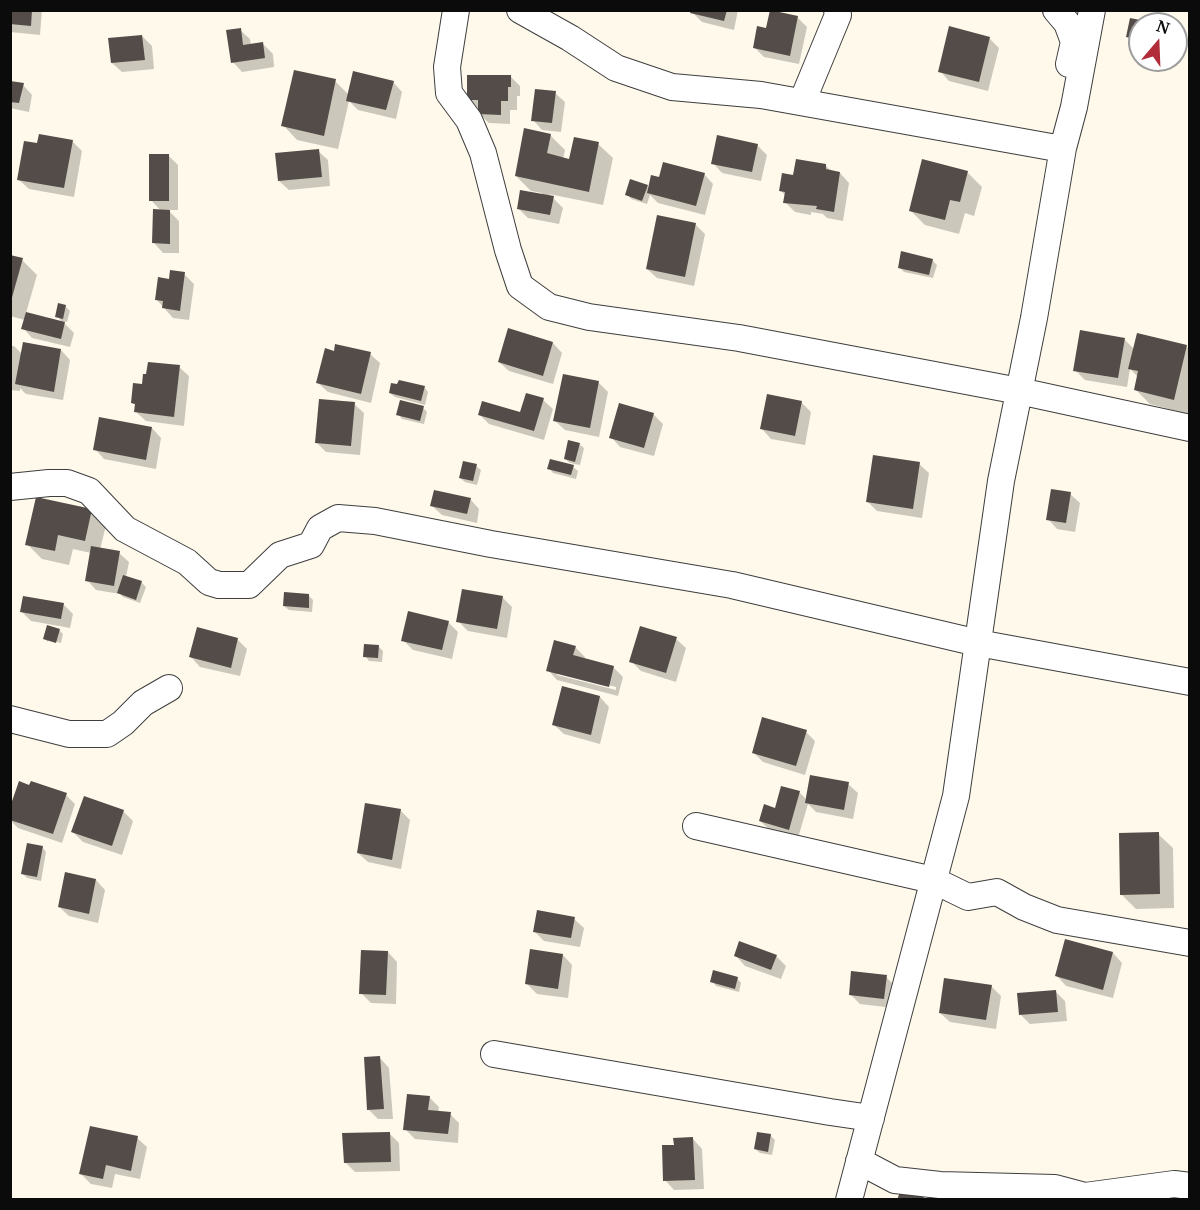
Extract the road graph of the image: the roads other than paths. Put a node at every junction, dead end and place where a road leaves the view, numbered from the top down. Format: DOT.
graph roads {
  1 [pos="456,10"];
  2 [pos="520,10"];
  3 [pos="837,10"];
  4 [pos="1056,10"];
  5 [pos="1092,10"];
  6 [pos="802,102"];
  7 [pos="1057,147"];
  8 [pos="1019,392"];
  9 [pos="1190,428"];
  10 [pos="10,487"];
  11 [pos="978,643"];
  12 [pos="1190,682"];
  13 [pos="170,688"];
  14 [pos="10,719"];
  15 [pos="696,826"];
  16 [pos="933,880"];
  17 [pos="1190,943"];
  18 [pos="494,1054"];
  19 [pos="871,1118"];
  20 [pos="859,1161"];
  21 [pos="1190,1186"];
  22 [pos="849,1200"];
  1 -- 8 [label="street"];
  2 -- 6 [label="street"];
  3 -- 6 [label="street"];
  4 -- 7 [label="street"];
  5 -- 7 [label="street"];
  6 -- 7 [label="street"];
  7 -- 8 [label="street"];
  8 -- 9 [label="street"];
  8 -- 11 [label="street"];
  10 -- 11 [label="street"];
  11 -- 12 [label="street"];
  11 -- 16 [label="street"];
  13 -- 14 [label="street"];
  15 -- 16 [label="street"];
  16 -- 17 [label="street"];
  16 -- 19 [label="street"];
  18 -- 19 [label="street"];
  19 -- 20 [label="street"];
  20 -- 21 [label="street"];
  20 -- 22 [label="street"];
}
